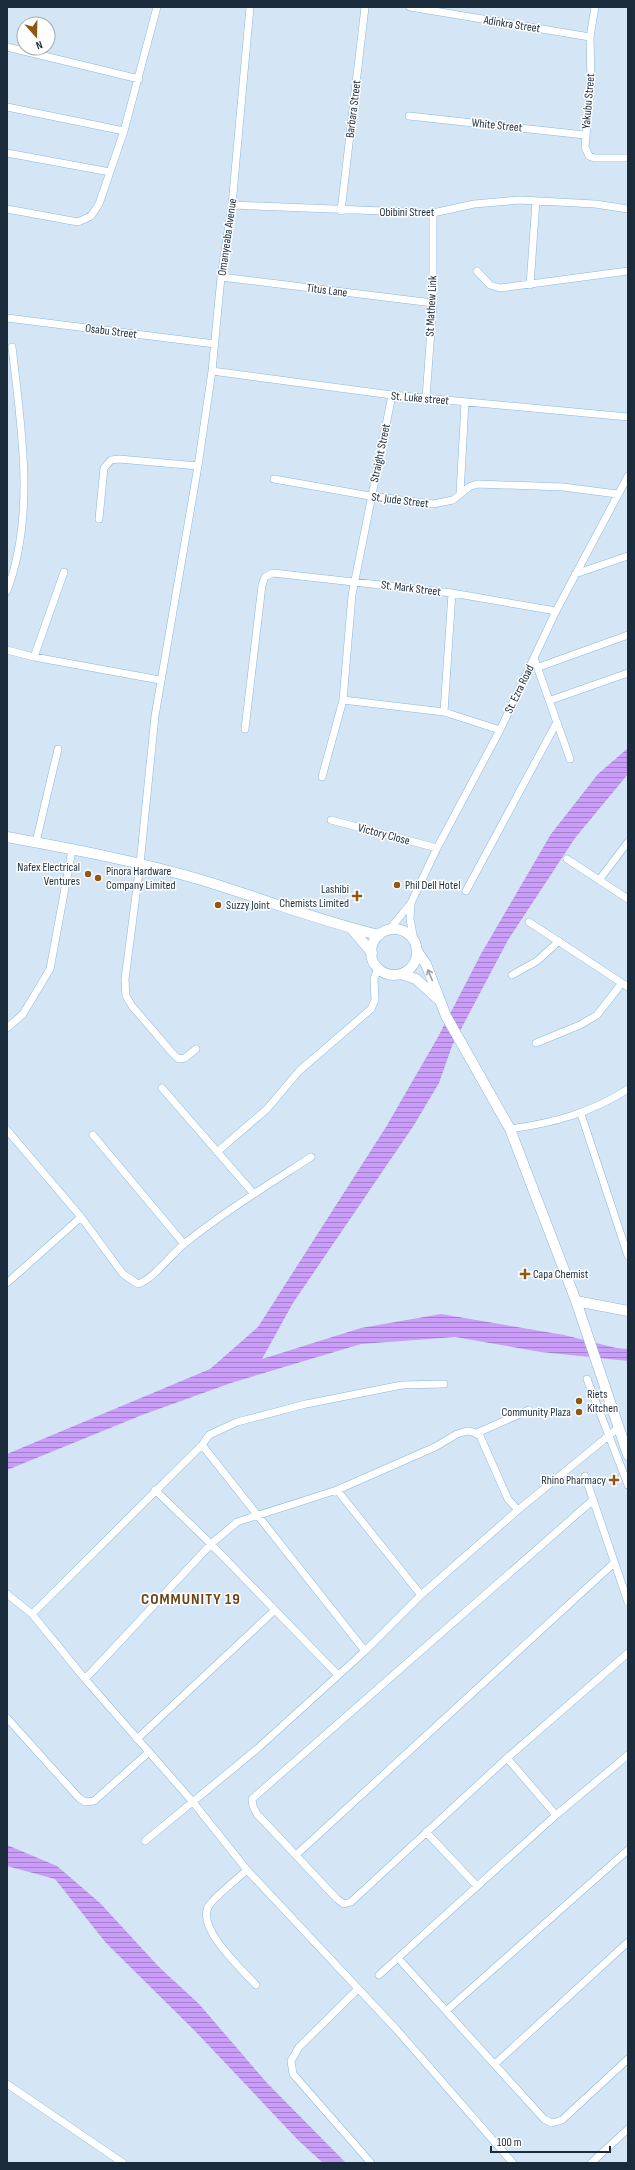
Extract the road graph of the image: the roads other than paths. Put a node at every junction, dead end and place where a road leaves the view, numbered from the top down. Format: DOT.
graph roads {
  1 [pos="157,7"];
  2 [pos="250,7"];
  3 [pos="365,7"];
  4 [pos="410,7"];
  5 [pos="595,7"];
  6 [pos="590,37"];
  7 [pos="7,47"];
  8 [pos="139,79"];
  9 [pos="7,107"];
  10 [pos="409,116"];
  11 [pos="124,131"];
  12 [pos="585,135"];
  13 [pos="7,153"];
  14 [pos="628,158"];
  15 [pos="110,172"];
  16 [pos="536,201"];
  17 [pos="232,205"];
  18 [pos="628,208"];
  19 [pos="7,209"];
  20 [pos="341,211"];
  21 [pos="433,213"];
  22 [pos="477,271"];
  23 [pos="628,271"];
  24 [pos="221,277"];
  25 [pos="530,285"];
  26 [pos="432,303"];
  27 [pos="7,318"];
  28 [pos="215,344"];
  29 [pos="12,347"];
  30 [pos="212,371"];
  31 [pos="392,396"];
  32 [pos="426,398"];
  33 [pos="465,402"];
  34 [pos="628,416"];
  35 [pos="198,466"];
  36 [pos="628,476"];
  37 [pos="274,479"];
  38 [pos="626,483"];
  39 [pos="460,494"];
  40 [pos="617,494"];
  41 [pos="370,496"];
  42 [pos="99,519"];
  43 [pos="628,556"];
  44 [pos="64,572"];
  45 [pos="575,574"];
  46 [pos="354,580"];
  47 [pos="7,591"];
  48 [pos="452,593"];
  49 [pos="556,611"];
  50 [pos="628,635"];
  51 [pos="7,650"];
  52 [pos="34,657"];
  53 [pos="534,658"];
  54 [pos="539,668"];
  55 [pos="628,673"];
  56 [pos="160,680"];
  57 [pos="343,700"];
  58 [pos="550,700"];
  59 [pos="444,712"];
  60 [pos="557,722"];
  61 [pos="245,729"];
  62 [pos="500,730"];
  63 [pos="58,749"];
  64 [pos="570,759"];
  65 [pos="322,777"];
  66 [pos="331,820"];
  67 [pos="7,837"];
  68 [pos="36,842"];
  69 [pos="628,842"];
  70 [pos="437,848"];
  71 [pos="72,850"];
  72 [pos="567,859"];
  73 [pos="140,864"];
  74 [pos="599,880"];
  75 [pos="466,890"];
  76 [pos="628,899"];
  77 [pos="411,903"];
  78 [pos="529,922"];
  79 [pos="351,928"];
  80 [pos="389,930"];
  81 [pos="379,935"];
  82 [pos="414,940"];
  83 [pos="559,941"];
  84 [pos="417,951"];
  85 [pos="372,953"];
  86 [pos="378,968"];
  87 [pos="401,974"];
  88 [pos="512,975"];
  89 [pos="625,985"];
  90 [pos="439,1000"];
  91 [pos="7,1028"];
  92 [pos="536,1043"];
  93 [pos="196,1049"];
  94 [pos="162,1088"];
  95 [pos="628,1089"];
  96 [pos="581,1114"];
  97 [pos="510,1129"];
  98 [pos="7,1130"];
  99 [pos="93,1135"];
  100 [pos="217,1152"];
  101 [pos="311,1157"];
  102 [pos="254,1194"];
  103 [pos="80,1217"];
  104 [pos="184,1244"];
  105 [pos="628,1256"];
  106 [pos="7,1284"];
  107 [pos="576,1301"];
  108 [pos="628,1311"];
  109 [pos="587,1379"];
  110 [pos="444,1384"];
  111 [pos="529,1410"];
  112 [pos="618,1428"];
  113 [pos="477,1433"];
  114 [pos="609,1436"];
  115 [pos="202,1445"];
  116 [pos="628,1455"];
  117 [pos="585,1476"];
  118 [pos="628,1485"];
  119 [pos="156,1490"];
  120 [pos="337,1490"];
  121 [pos="593,1500"];
  122 [pos="518,1510"];
  123 [pos="259,1516"];
  124 [pos="211,1544"];
  125 [pos="614,1563"];
  126 [pos="7,1594"];
  127 [pos="421,1596"];
  128 [pos="628,1602"];
  129 [pos="275,1610"];
  130 [pos="32,1614"];
  131 [pos="364,1651"];
  132 [pos="628,1653"];
  133 [pos="337,1674"];
  134 [pos="85,1680"];
  135 [pos="7,1718"];
  136 [pos="137,1739"];
  137 [pos="149,1752"];
  138 [pos="628,1755"];
  139 [pos="507,1758"];
  140 [pos="192,1801"];
  141 [pos="556,1815"];
  142 [pos="426,1832"];
  143 [pos="144,1841"];
  144 [pos="628,1850"];
  145 [pos="296,1855"];
  146 [pos="247,1870"];
  147 [pos="477,1886"];
  148 [pos="628,1942"];
  149 [pos="398,1958"];
  150 [pos="379,1975"];
  151 [pos="256,1985"];
  152 [pos="358,1989"];
  153 [pos="446,2011"];
  154 [pos="628,2059"];
  155 [pos="494,2064"];
  156 [pos="7,2084"];
  157 [pos="628,2129"];
  158 [pos="123,2163"];
  159 [pos="371,2163"];
  160 [pos="513,2163"];
  161 [pos="591,2163"];
  1 -- 8 [label="street"];
  2 -- 17 [label="street, Omanyeaba Avenue"];
  3 -- 20 [label="street, Barbara Street"];
  4 -- 6 [label="street, Adinkra Street"];
  5 -- 6 [label="street, Yakubu Street"];
  6 -- 12 [label="street, Yakubu Street"];
  7 -- 8 [label="street"];
  8 -- 11 [label="street"];
  9 -- 11 [label="street"];
  10 -- 12 [label="street, White Street"];
  11 -- 15 [label="street"];
  12 -- 14 [label="street, Yakubu Street"];
  13 -- 15 [label="street"];
  15 -- 19 [label="street"];
  16 -- 18 [label="street, Obibini Street"];
  16 -- 21 [label="street, Obibini Street"];
  16 -- 25 [label="street"];
  17 -- 20 [label="street, Obibini Street"];
  17 -- 24 [label="street, Omanyeaba Avenue"];
  20 -- 21 [label="street, Obibini Street"];
  21 -- 26 [label="street, St Mathew Link"];
  22 -- 25 [label="street"];
  23 -- 25 [label="street"];
  24 -- 26 [label="street, Titus Lane"];
  24 -- 28 [label="street, Omanyeaba Avenue"];
  26 -- 32 [label="street, St Mathew Link"];
  27 -- 28 [label="street, Osabu Street"];
  28 -- 30 [label="street, Omanyeaba Avenue"];
  29 -- 47 [label="street"];
  30 -- 31 [label="street, St. Luke street"];
  30 -- 35 [label="street, Omanyeaba Avenue"];
  31 -- 32 [label="street, St. Luke street"];
  31 -- 41 [label="street, Straight Street"];
  32 -- 33 [label="street, St. Luke street"];
  33 -- 34 [label="street, St. Luke street"];
  33 -- 39 [label="street"];
  35 -- 42 [label="street"];
  35 -- 56 [label="street, Omanyeaba Avenue"];
  36 -- 38 [label="street, St. Ezra Road"];
  37 -- 41 [label="street, St. Jude Street"];
  38 -- 40 [label="street, St. Ezra Road"];
  39 -- 40 [label="street, St. Jude Street"];
  39 -- 41 [label="street, St. Jude Street"];
  40 -- 45 [label="street, St. Ezra Road"];
  41 -- 46 [label="street, Straight Street"];
  43 -- 45 [label="street"];
  44 -- 52 [label="street"];
  45 -- 49 [label="street, St. Ezra Road"];
  46 -- 48 [label="street, St. Mark Street"];
  46 -- 57 [label="street, Straight Street"];
  46 -- 61 [label="street, St. Mark Street"];
  48 -- 49 [label="street, St. Mark Street"];
  48 -- 59 [label="street"];
  49 -- 53 [label="street, St. Ezra Road"];
  50 -- 54 [label="street"];
  51 -- 52 [label="street"];
  52 -- 56 [label="street"];
  53 -- 54 [label="street"];
  53 -- 62 [label="street, St. Ezra Road"];
  54 -- 58 [label="street"];
  55 -- 58 [label="street"];
  56 -- 73 [label="street, Omanyeaba Avenue"];
  57 -- 59 [label="street"];
  57 -- 65 [label="street, Straight Street"];
  58 -- 60 [label="street"];
  59 -- 62 [label="street"];
  60 -- 64 [label="street"];
  60 -- 75 [label="street"];
  62 -- 70 [label="street, St. Ezra Road"];
  63 -- 68 [label="street"];
  66 -- 70 [label="street, Victory Close"];
  67 -- 68 [label="street"];
  68 -- 71 [label="street"];
  69 -- 74 [label="street"];
  70 -- 77 [label="street, St. Ezra Road"];
  71 -- 73 [label="street"];
  71 -- 91 [label="street"];
  72 -- 74 [label="street"];
  73 -- 79 [label="street"];
  73 -- 93 [label="street, Omanyeaba Avenue"];
  74 -- 76 [label="street"];
  77 -- 80 [label="street"];
  77 -- 82 [label="street"];
  78 -- 83 [label="street"];
  79 -- 81 [label="street"];
  79 -- 85 [label="street"];
  80 -- 81 [label="street"];
  80 -- 82 [label="street"];
  81 -- 85 [label="street"];
  82 -- 84 [label="street"];
  83 -- 88 [label="street"];
  83 -- 89 [label="street"];
  84 -- 87 [label="street"];
  90 -- 84 [label="street, one-way"];
  85 -- 86 [label="street"];
  86 -- 87 [label="street"];
  86 -- 100 [label="street"];
  87 -- 90 [label="street"];
  89 -- 92 [label="street"];
  90 -- 97 [label="street"];
  94 -- 100 [label="street"];
  95 -- 96 [label="street"];
  96 -- 97 [label="street"];
  96 -- 105 [label="street"];
  97 -- 107 [label="street"];
  98 -- 103 [label="street"];
  99 -- 104 [label="street"];
  100 -- 102 [label="street"];
  101 -- 102 [label="street"];
  102 -- 104 [label="street"];
  103 -- 104 [label="street"];
  103 -- 106 [label="street"];
  107 -- 108 [label="street"];
  107 -- 112 [label="street"];
  109 -- 114 [label="street"];
  110 -- 115 [label="street"];
  111 -- 113 [label="street"];
  112 -- 114 [label="street"];
  112 -- 116 [label="street"];
  113 -- 120 [label="street"];
  113 -- 122 [label="street"];
  114 -- 118 [label="street"];
  114 -- 122 [label="street"];
  115 -- 119 [label="street"];
  115 -- 123 [label="street"];
  117 -- 121 [label="street"];
  119 -- 124 [label="street"];
  119 -- 130 [label="street"];
  120 -- 123 [label="street"];
  120 -- 127 [label="street"];
  121 -- 125 [label="street"];
  121 -- 145 [label="street"];
  122 -- 127 [label="street"];
  123 -- 124 [label="street"];
  123 -- 131 [label="street"];
  124 -- 129 [label="street"];
  124 -- 134 [label="street"];
  125 -- 128 [label="street"];
  125 -- 145 [label="street"];
  126 -- 130 [label="street"];
  127 -- 131 [label="street"];
  129 -- 133 [label="street"];
  129 -- 136 [label="street"];
  130 -- 134 [label="street"];
  131 -- 133 [label="street"];
  132 -- 139 [label="street"];
  133 -- 140 [label="street"];
  134 -- 136 [label="street"];
  135 -- 137 [label="street"];
  136 -- 137 [label="street"];
  137 -- 140 [label="street"];
  138 -- 141 [label="street"];
  139 -- 141 [label="street"];
  139 -- 142 [label="street"];
  140 -- 143 [label="street"];
  140 -- 146 [label="street"];
  141 -- 147 [label="street"];
  142 -- 145 [label="street"];
  142 -- 147 [label="street"];
  144 -- 153 [label="street"];
  146 -- 151 [label="street"];
  146 -- 152 [label="street"];
  147 -- 149 [label="street"];
  148 -- 155 [label="street"];
  149 -- 150 [label="street"];
  149 -- 153 [label="street"];
  152 -- 159 [label="street"];
  152 -- 160 [label="street"];
  153 -- 155 [label="street"];
  154 -- 155 [label="street"];
  156 -- 158 [label="street"];
  157 -- 161 [label="street"];
}
